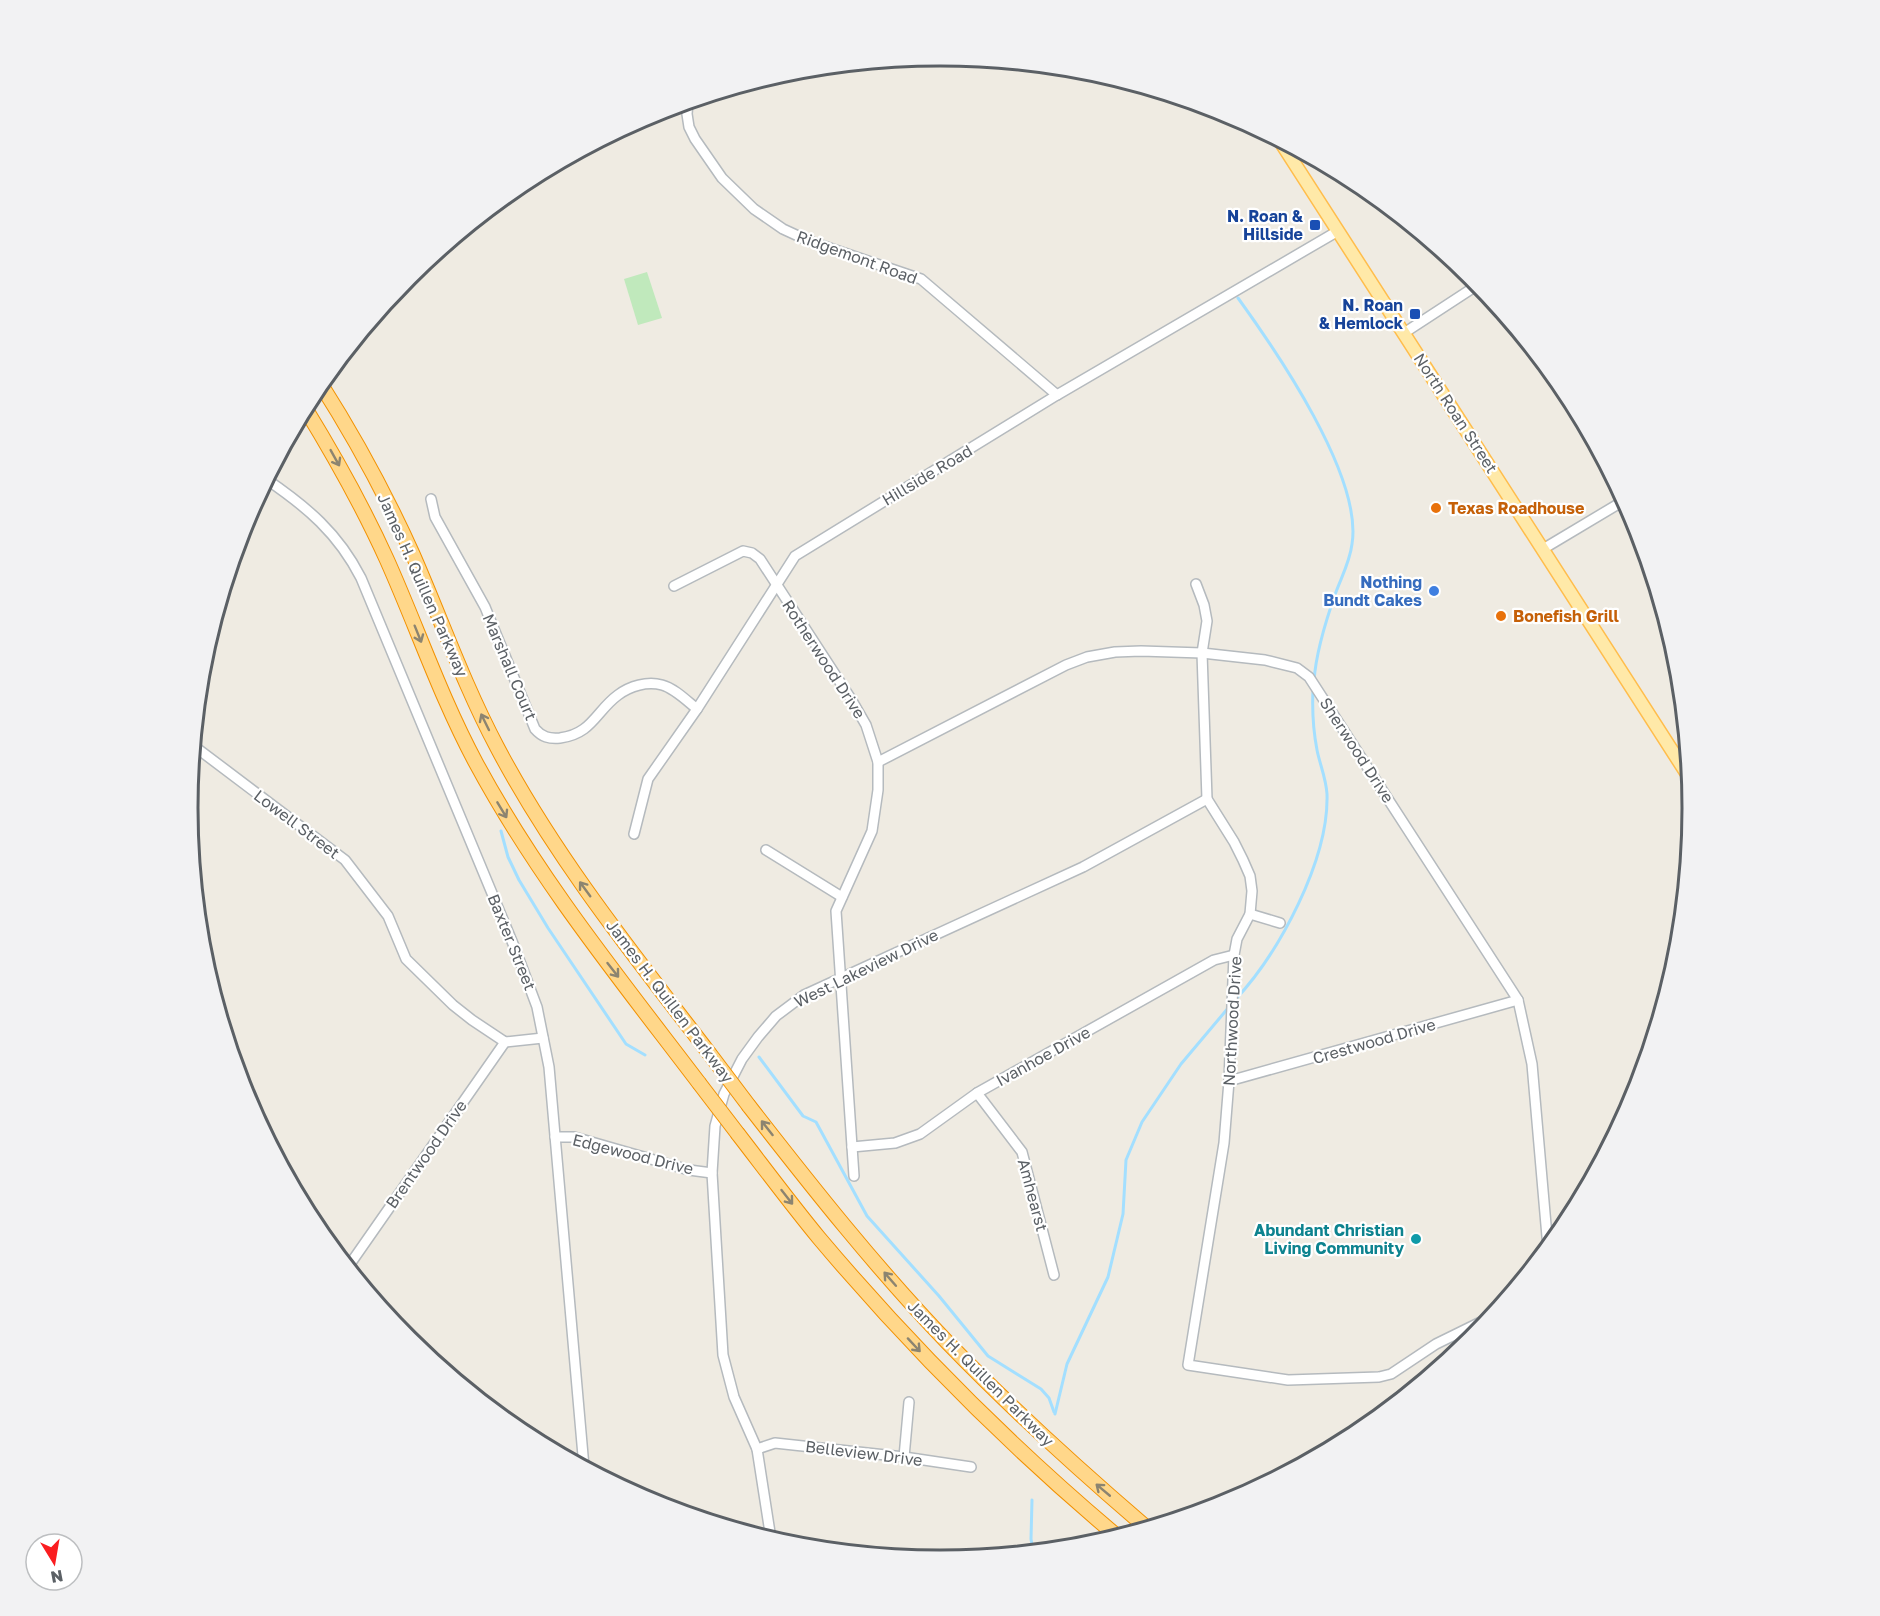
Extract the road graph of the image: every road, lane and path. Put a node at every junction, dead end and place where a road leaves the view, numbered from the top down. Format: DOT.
graph roads {
  1 [pos="687,110"];
  2 [pos="1288,153"];
  3 [pos="1338,231"];
  4 [pos="1471,289"];
  5 [pos="1404,333"];
  6 [pos="326,392"];
  7 [pos="1057,395"];
  8 [pos="310,417"];
  9 [pos="273,484"];
  10 [pos="431,499"];
  11 [pos="1617,504"];
  12 [pos="1543,549"];
  13 [pos="1196,584"];
  14 [pos="674,586"];
  15 [pos="776,586"];
  16 [pos="1202,653"];
  17 [pos="697,709"];
  18 [pos="201,751"];
  19 [pos="1680,761"];
  20 [pos="878,762"];
  21 [pos="1207,799"];
  22 [pos="634,834"];
  23 [pos="766,850"];
  24 [pos="842,897"];
  25 [pos="1250,914"];
  26 [pos="1280,922"];
  27 [pos="1234,955"];
  28 [pos="842,976"];
  29 [pos="1518,1000"];
  30 [pos="543,1038"];
  31 [pos="505,1042"];
  32 [pos="1229,1082"];
  33 [pos="977,1093"];
  34 [pos="555,1137"];
  35 [pos="852,1147"];
  36 [pos="712,1173"];
  37 [pos="855,1176"];
  38 [pos="1547,1235"];
  39 [pos="352,1261"];
  40 [pos="1054,1275"];
  41 [pos="1470,1327"];
  42 [pos="909,1401"];
  43 [pos="757,1449"];
  44 [pos="904,1456"];
  45 [pos="583,1458"];
  46 [pos="971,1467"];
  47 [pos="1141,1522"];
  48 [pos="770,1530"];
  49 [pos="1110,1530"];
  1 -- 7 [label="street, Ridgemont Road"];
  2 -- 3 [label="main road, North Roan Street"];
  3 -- 5 [label="main road, North Roan Street"];
  3 -- 7 [label="street, Hillside Road"];
  4 -- 5 [label="street"];
  5 -- 12 [label="main road, North Roan Street"];
  47 -- 6 [label="highway, James H. Quillen Parkway, one-way, bridge"];
  7 -- 15 [label="street, Hillside Road"];
  8 -- 49 [label="highway, James H. Quillen Parkway, one-way, bridge"];
  9 -- 30 [label="street, Baxter Street"];
  10 -- 17 [label="street, Marshall Court"];
  11 -- 12 [label="street"];
  12 -- 19 [label="main road, North Roan Street"];
  13 -- 16 [label="street"];
  14 -- 15 [label="street, Rotherwood Drive"];
  15 -- 17 [label="street, Hillside Road"];
  15 -- 20 [label="street, Rotherwood Drive"];
  16 -- 20 [label="street, Sherwood Drive"];
  16 -- 21 [label="street"];
  16 -- 29 [label="street, Sherwood Drive"];
  17 -- 22 [label="street, Hillside Road"];
  18 -- 31 [label="street, Lowell Street"];
  20 -- 24 [label="street, Rotherwood Drive"];
  21 -- 25 [label="street, Northwood Drive"];
  21 -- 28 [label="street, West Lakeview Drive"];
  23 -- 24 [label="street"];
  24 -- 28 [label="street, Rotherwood Drive"];
  25 -- 26 [label="street"];
  25 -- 27 [label="street, Northwood Drive"];
  27 -- 32 [label="street, Northwood Drive"];
  27 -- 33 [label="street, Ivanhoe Drive"];
  28 -- 35 [label="street, Rotherwood Drive"];
  28 -- 36 [label="street, West Lakeview Drive"];
  29 -- 32 [label="street, Crestwood Drive"];
  29 -- 38 [label="street, Sherwood Drive"];
  30 -- 31 [label="street"];
  30 -- 34 [label="street, Baxter Street"];
  31 -- 39 [label="street, Brentwood Drive"];
  32 -- 41 [label="street, Northwood Drive"];
  33 -- 35 [label="street, Ivanhoe Drive"];
  33 -- 40 [label="street, Amhearst"];
  34 -- 36 [label="street, Edgewood Drive"];
  34 -- 45 [label="street, Baxter Street"];
  35 -- 37 [label="street, Rotherwood Drive"];
  36 -- 43 [label="street, West Lakeview Drive"];
  42 -- 44 [label="street"];
  43 -- 44 [label="street, Belleview Drive"];
  43 -- 48 [label="street, West Lakeview Drive"];
  44 -- 46 [label="street, Belleview Drive"];
}
